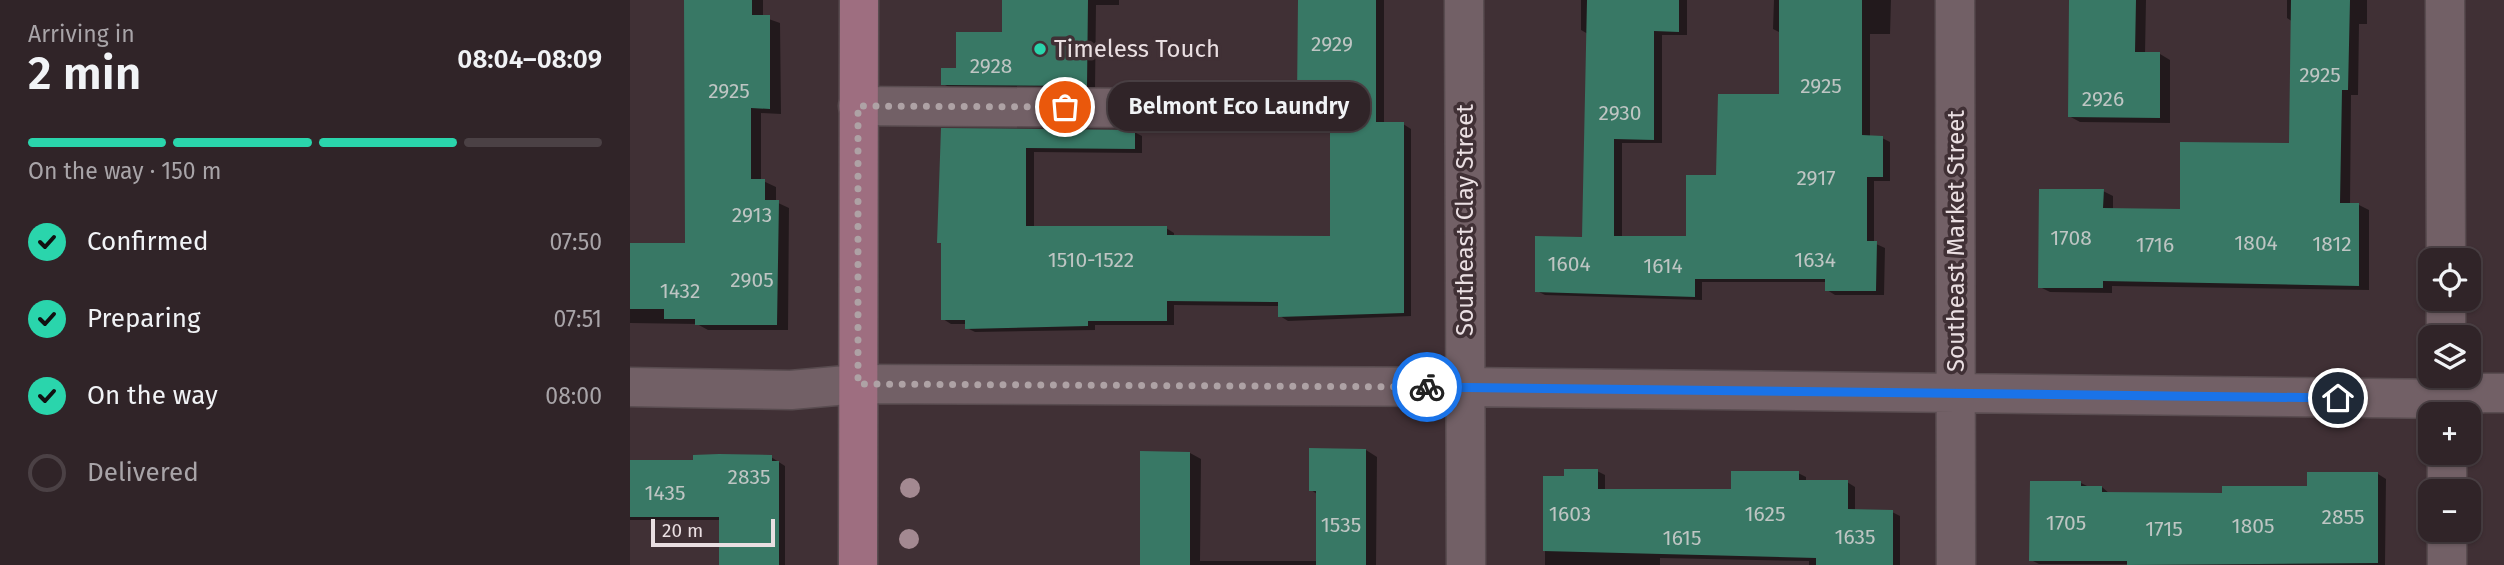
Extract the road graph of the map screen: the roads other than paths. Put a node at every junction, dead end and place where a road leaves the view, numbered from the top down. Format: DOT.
graph roads {
  1 [pos="859,0"];
  2 [pos="1464,0"];
  3 [pos="1955,0"];
  4 [pos="2445,0"];
  5 [pos="858,106"];
  6 [pos="1141,108"];
  7 [pos="2446,248"];
  8 [pos="858,384"];
  9 [pos="630,387"];
  10 [pos="1466,387"];
  11 [pos="2504,393"];
  12 [pos="1957,394"];
  13 [pos="2447,397"];
  14 [pos="2447,542"];
  15 [pos="858,565"];
  16 [pos="1466,565"];
  17 [pos="1956,565"];
  18 [pos="2447,565"];
  1 -- 5 [label="main road"];
  2 -- 10 [label="street, Southeast Clay Street"];
  3 -- 12 [label="street, Southeast Market Street"];
  4 -- 7 [label="street"];
  5 -- 6 [label="street"];
  5 -- 8 [label="main road"];
  8 -- 9 [label="street"];
  8 -- 10 [label="street"];
  8 -- 15 [label="main road"];
  10 -- 12 [label="street"];
  10 -- 16 [label="street, Southeast Clay Street"];
  11 -- 13 [label="street"];
  12 -- 13 [label="street"];
  12 -- 17 [label="street, Southeast Market Street"];
  14 -- 18 [label="street"];
}
